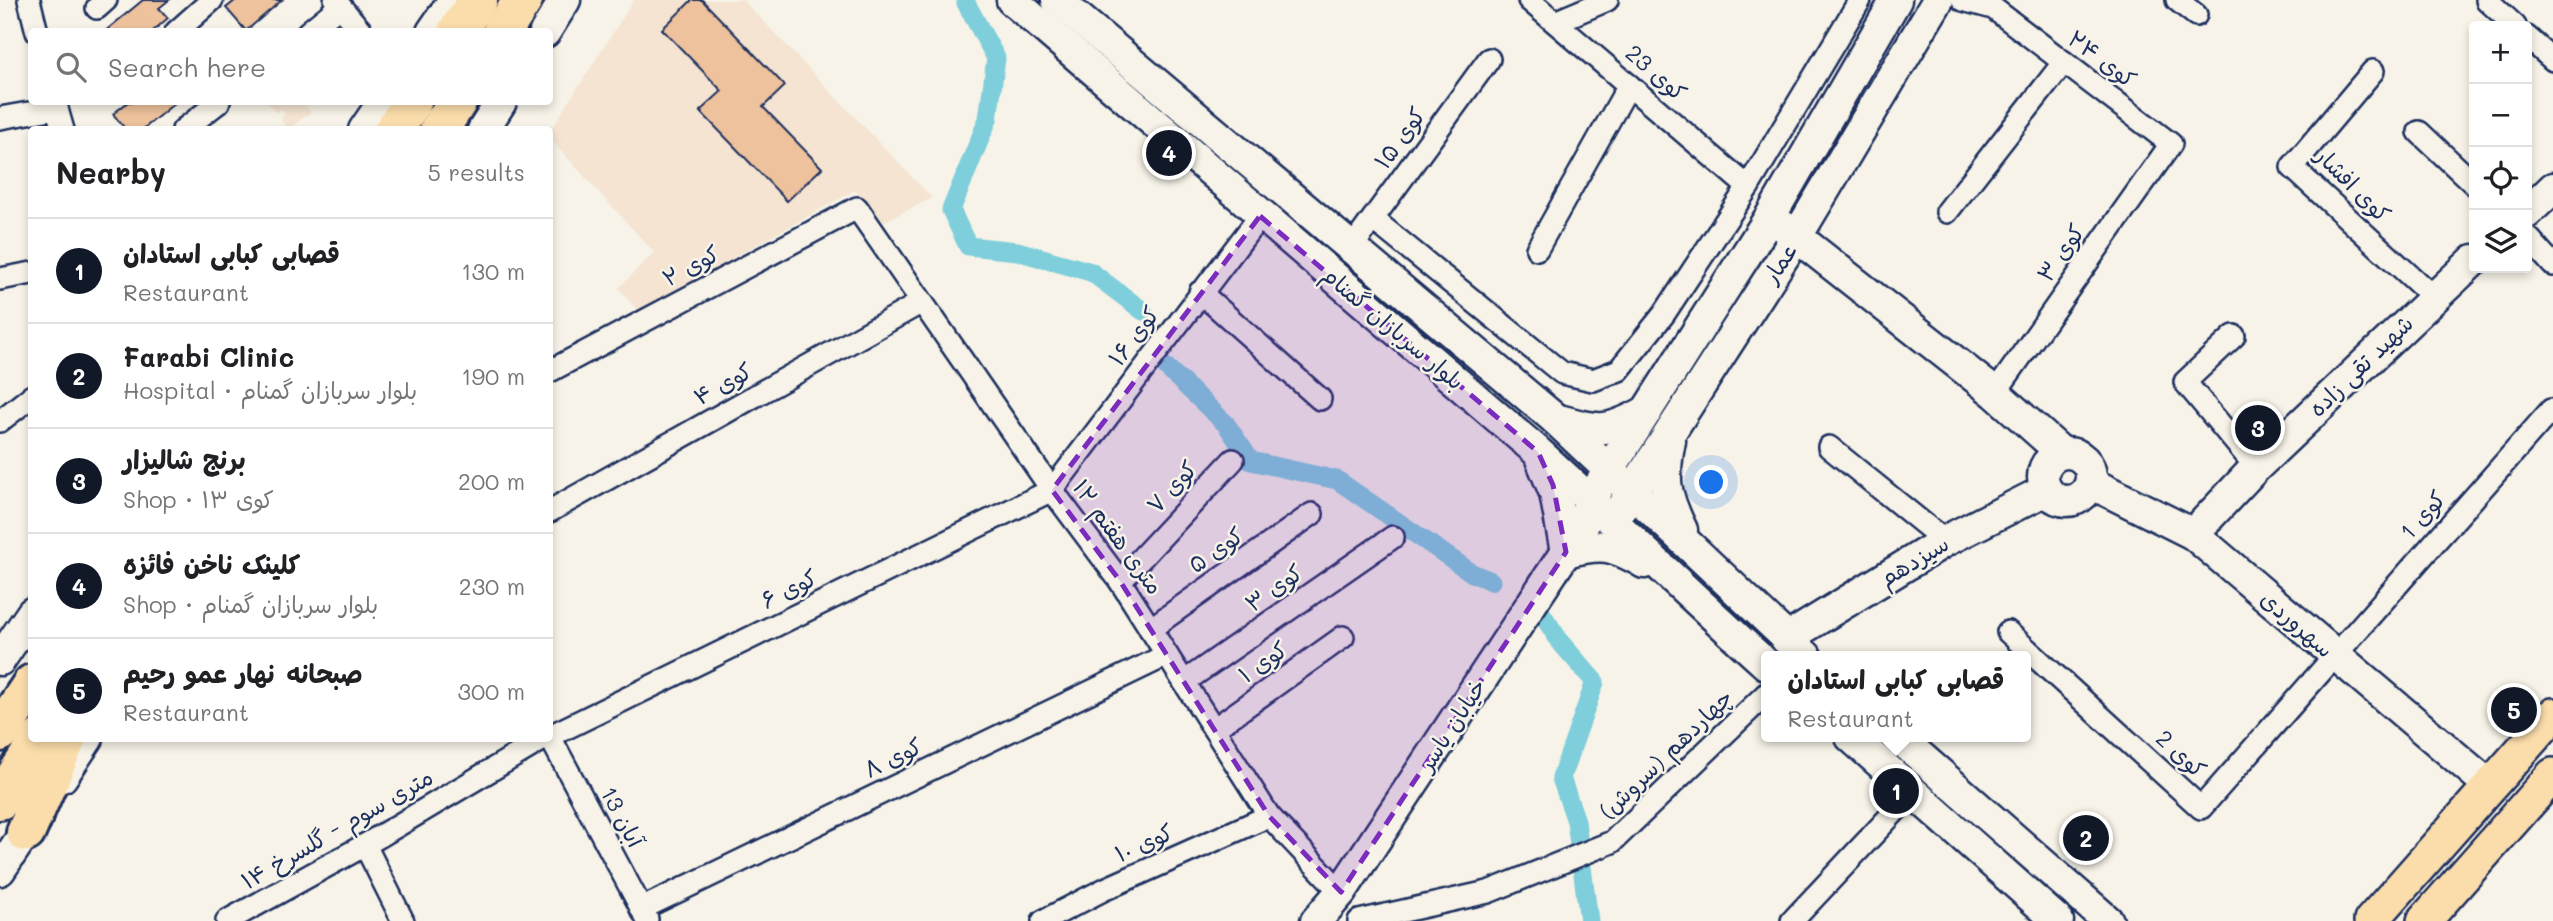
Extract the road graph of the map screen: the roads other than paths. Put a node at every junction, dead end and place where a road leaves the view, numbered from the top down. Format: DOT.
graph roads {
  1 [pos="29,0"];
  2 [pos="212,0"];
  3 [pos="454,0"];
  4 [pos="478,0"];
  5 [pos="523,0"];
  6 [pos="565,0"];
  7 [pos="1012,0"];
  8 [pos="1057,0"];
  9 [pos="1529,0"];
  10 [pos="1607,0"];
  11 [pos="1860,0"];
  12 [pos="1896,0"];
  13 [pos="1938,0"];
  14 [pos="1963,0"];
  15 [pos="2177,0"];
  16 [pos="2487,0"];
  17 [pos="338,3"];
  18 [pos="1996,4"];
  19 [pos="2196,15"];
  20 [pos="2510,21"];
  21 [pos="1555,22"];
  22 [pos="36,28"];
  23 [pos="180,28"];
  24 [pos="312,28"];
  25 [pos="359,28"];
  26 [pos="435,28"];
  27 [pos="460,28"];
  28 [pos="505,28"];
  29 [pos="548,28"];
  30 [pos="2532,41"];
  31 [pos="1489,60"];
  32 [pos="2553,60"];
  33 [pos="2064,62"];
  34 [pos="2373,71"];
  35 [pos="1629,85"];
  36 [pos="56,105"];
  37 [pos="215,105"];
  38 [pos="381,105"];
  39 [pos="410,105"];
  40 [pos="455,105"];
  41 [pos="499,105"];
  42 [pos="0,118"];
  43 [pos="62,126"];
  44 [pos="188,126"];
  45 [pos="367,126"];
  46 [pos="397,126"];
  47 [pos="442,126"];
  48 [pos="486,126"];
  49 [pos="2419,132"];
  50 [pos="2171,144"];
  51 [pos="2469,179"];
  52 [pos="1748,187"];
  53 [pos="2553,188"];
  54 [pos="857,208"];
  55 [pos="2530,210"];
  56 [pos="1947,212"];
  57 [pos="1260,215"];
  58 [pos="1770,217"];
  59 [pos="1374,220"];
  60 [pos="1797,236"];
  61 [pos="2532,242"];
  62 [pos="1353,246"];
  63 [pos="1537,249"];
  64 [pos="2469,265"];
  65 [pos="2553,265"];
  66 [pos="28,274"];
  67 [pos="0,279"];
  68 [pos="1200,292"];
  69 [pos="2433,297"];
  70 [pos="922,302"];
  71 [pos="1664,314"];
  72 [pos="1696,335"];
  73 [pos="2235,336"];
  74 [pos="553,369"];
  75 [pos="1995,393"];
  76 [pos="28,399"];
  77 [pos="1320,399"];
  78 [pos="2551,410"];
  79 [pos="1647,411"];
  80 [pos="0,419"];
  81 [pos="1556,419"];
  82 [pos="1672,430"];
  83 [pos="1829,447"];
  84 [pos="1538,452"];
  85 [pos="2062,453"];
  86 [pos="1233,460"];
  87 [pos="2256,467"];
  88 [pos="1610,472"];
  89 [pos="2091,483"];
  90 [pos="1052,490"];
  91 [pos="2046,490"];
  92 [pos="1634,492"];
  93 [pos="553,509"];
  94 [pos="1587,513"];
  95 [pos="1312,514"];
  96 [pos="1612,519"];
  97 [pos="2193,534"];
  98 [pos="1393,537"];
  99 [pos="1945,541"];
  100 [pos="1691,550"];
  101 [pos="1566,552"];
  102 [pos="1667,575"];
  103 [pos="1120,581"];
  104 [pos="28,619"];
  105 [pos="1150,629"];
  106 [pos="2008,632"];
  107 [pos="1343,637"];
  108 [pos="1796,648"];
  109 [pos="2029,651"];
  110 [pos="2031,653"];
  111 [pos="1167,654"];
  112 [pos="2333,655"];
  113 [pos="0,660"];
  114 [pos="1761,660"];
  115 [pos="1184,682"];
  116 [pos="1761,699"];
  117 [pos="2553,715"];
  118 [pos="1214,729"];
  119 [pos="553,735"];
  120 [pos="38,742"];
  121 [pos="65,742"];
  122 [pos="85,742"];
  123 [pos="540,742"];
  124 [pos="551,742"];
  125 [pos="1857,742"];
  126 [pos="1904,742"];
  127 [pos="2553,775"];
  128 [pos="2490,786"];
  129 [pos="1914,791"];
  130 [pos="0,800"];
  131 [pos="1269,816"];
  132 [pos="26,832"];
  133 [pos="365,845"];
  134 [pos="0,870"];
  135 [pos="1342,892"];
  136 [pos="644,915"];
  137 [pos="1801,917"];
  138 [pos="227,921"];
  139 [pos="403,921"];
  140 [pos="1043,921"];
  141 [pos="1317,921"];
  142 [pos="1359,921"];
  143 [pos="2058,921"];
  144 [pos="2108,921"];
  145 [pos="2371,921"];
  146 [pos="2424,921"];
  1 -- 22 [label="street"];
  2 -- 23 [label="street"];
  3 -- 26 [label="street"];
  4 -- 27 [label="highway"];
  5 -- 28 [label="highway"];
  6 -- 29 [label="street"];
  7 -- 57 [label="street, بلوار سربازان گمنام"];
  8 -- 62 [label="street, بلوار سربازان گمنام"];
  9 -- 21 [label="street, کوی 23"];
  10 -- 21 [label="street"];
  11 -- 52 [label="street"];
  12 -- 58 [label="street, عمار"];
  13 -- 60 [label="street, عمار"];
  14 -- 18 [label="street, کوی ۲۴"];
  15 -- 19 [label="street"];
  16 -- 20 [label="street"];
  17 -- 24 [label="street"];
  17 -- 25 [label="street"];
  18 -- 33 [label="street, کوی ۲۴"];
  21 -- 35 [label="street, کوی 23"];
  30 -- 32 [label="street"];
  31 -- 59 [label="street, کوی ۱۵"];
  33 -- 50 [label="street, کوی ۲۴"];
  33 -- 56 [label="street"];
  34 -- 69 [label="street, کوی افشار"];
  35 -- 52 [label="street, کوی 23"];
  35 -- 63 [label="street"];
  36 -- 42 [label="street"];
  36 -- 43 [label="street"];
  37 -- 44 [label="street"];
  38 -- 45 [label="street"];
  39 -- 46 [label="highway"];
  40 -- 47 [label="highway"];
  41 -- 48 [label="street"];
  49 -- 51 [label="street"];
  50 -- 75 [label="street, کوی ۳"];
  52 -- 71 [label="street"];
  53 -- 55 [label="street"];
  54 -- 70 [label="street, ۱۲ متری هفتم"];
  54 -- 74 [label="street, کوی ۲"];
  57 -- 68 [label="street, کوی ۱۶"];
  57 -- 84 [label="street, بلوار سربازان گمنام"];
  58 -- 60 [label="street"];
  58 -- 72 [label="street, عمار"];
  59 -- 62 [label="street, کوی ۱۵"];
  59 -- 71 [label="street"];
  60 -- 75 [label="street"];
  60 -- 82 [label="street, عمار"];
  61 -- 65 [label="street"];
  62 -- 81 [label="street, بلوار سربازان گمنام"];
  64 -- 69 [label="street, شهید تقی زاده"];
  66 -- 67 [label="street"];
  68 -- 77 [label="street"];
  68 -- 90 [label="street, کوی ۱۶"];
  69 -- 87 [label="street, شهید تقی زاده"];
  70 -- 90 [label="street, ۱۲ متری هفتم"];
  70 -- 93 [label="street, کوی ۴"];
  71 -- 72 [label="street"];
  72 -- 79 [label="street, عمار"];
  73 -- 87 [label="street"];
  75 -- 85 [label="street"];
  76 -- 80 [label="street"];
  78 -- 112 [label="street, کوی 1"];
  79 -- 81 [label="street"];
  79 -- 88 [label="street, عمار"];
  81 -- 88 [label="street, بلوار سربازان گمنام"];
  82 -- 92 [label="street, عمار"];
  82 -- 100 [label="street"];
  83 -- 99 [label="street"];
  84 -- 94 [label="street, بلوار سربازان گمنام"];
  84 -- 101 [label="street"];
  85 -- 89 [label="street"];
  85 -- 91 [label="street"];
  86 -- 103 [label="street, کوی ۷"];
  87 -- 97 [label="street, شهید تقی زاده"];
  88 -- 92 [label="street, بلوار سربازان گمنام"];
  88 -- 94 [label="street, عمار"];
  89 -- 91 [label="street"];
  89 -- 97 [label="street, سهروردی"];
  90 -- 103 [label="street, ۱۲ متری هفتم"];
  90 -- 119 [label="street, کوی ۶"];
  91 -- 99 [label="street, سیزدهم"];
  92 -- 96 [label="street, عمار"];
  92 -- 100 [label="street, بلوار سربازان گمنام"];
  94 -- 96 [label="street"];
  94 -- 101 [label="street, خیابان یاسر"];
  95 -- 105 [label="street, کوی ۵"];
  96 -- 102 [label="street"];
  97 -- 112 [label="street, سهروردی"];
  98 -- 115 [label="street, کوی ۳"];
  99 -- 108 [label="street, سیزدهم"];
  100 -- 108 [label="street, بلوار سربازان گمنام"];
  101 -- 102 [label="street"];
  101 -- 135 [label="street, خیابان یاسر"];
  102 -- 114 [label="street"];
  103 -- 105 [label="street, ۱۲ متری هفتم"];
  104 -- 113 [label="street"];
  105 -- 111 [label="street, ۱۲ متری هفتم"];
  106 -- 109 [label="street, کوی 2"];
  107 -- 118 [label="street, کوی ۱"];
  110 -- 112 [label="street, کوی 2"];
  111 -- 115 [label="street, ۱۲ متری هفتم"];
  111 -- 136 [label="street, کوی ۸"];
  112 -- 128 [label="street, سهروردی"];
  115 -- 118 [label="street, ۱۲ متری هفتم"];
  116 -- 142 [label="street, چهاردهم (سروش)"];
  117 -- 128 [label="main road"];
  118 -- 131 [label="street, ۱۲ متری هفتم"];
  120 -- 130 [label="highway"];
  121 -- 132 [label="highway"];
  122 -- 132 [label="street"];
  123 -- 133 [label="street, ۱۴ متری سوم - گلسرخ"];
  124 -- 136 [label="street, 13 آبان"];
  125 -- 129 [label="street"];
  126 -- 144 [label="street"];
  127 -- 146 [label="main road"];
  128 -- 145 [label="main road"];
  129 -- 137 [label="street"];
  129 -- 143 [label="street"];
  131 -- 135 [label="street, ۱۲ متری هفتم"];
  131 -- 140 [label="street, کوی ۱۰"];
  132 -- 134 [label="street"];
  133 -- 138 [label="street, ۱۴ متری سوم - گلسرخ"];
  133 -- 139 [label="street"];
  135 -- 141 [label="street, خیابان یاسر"];
}
